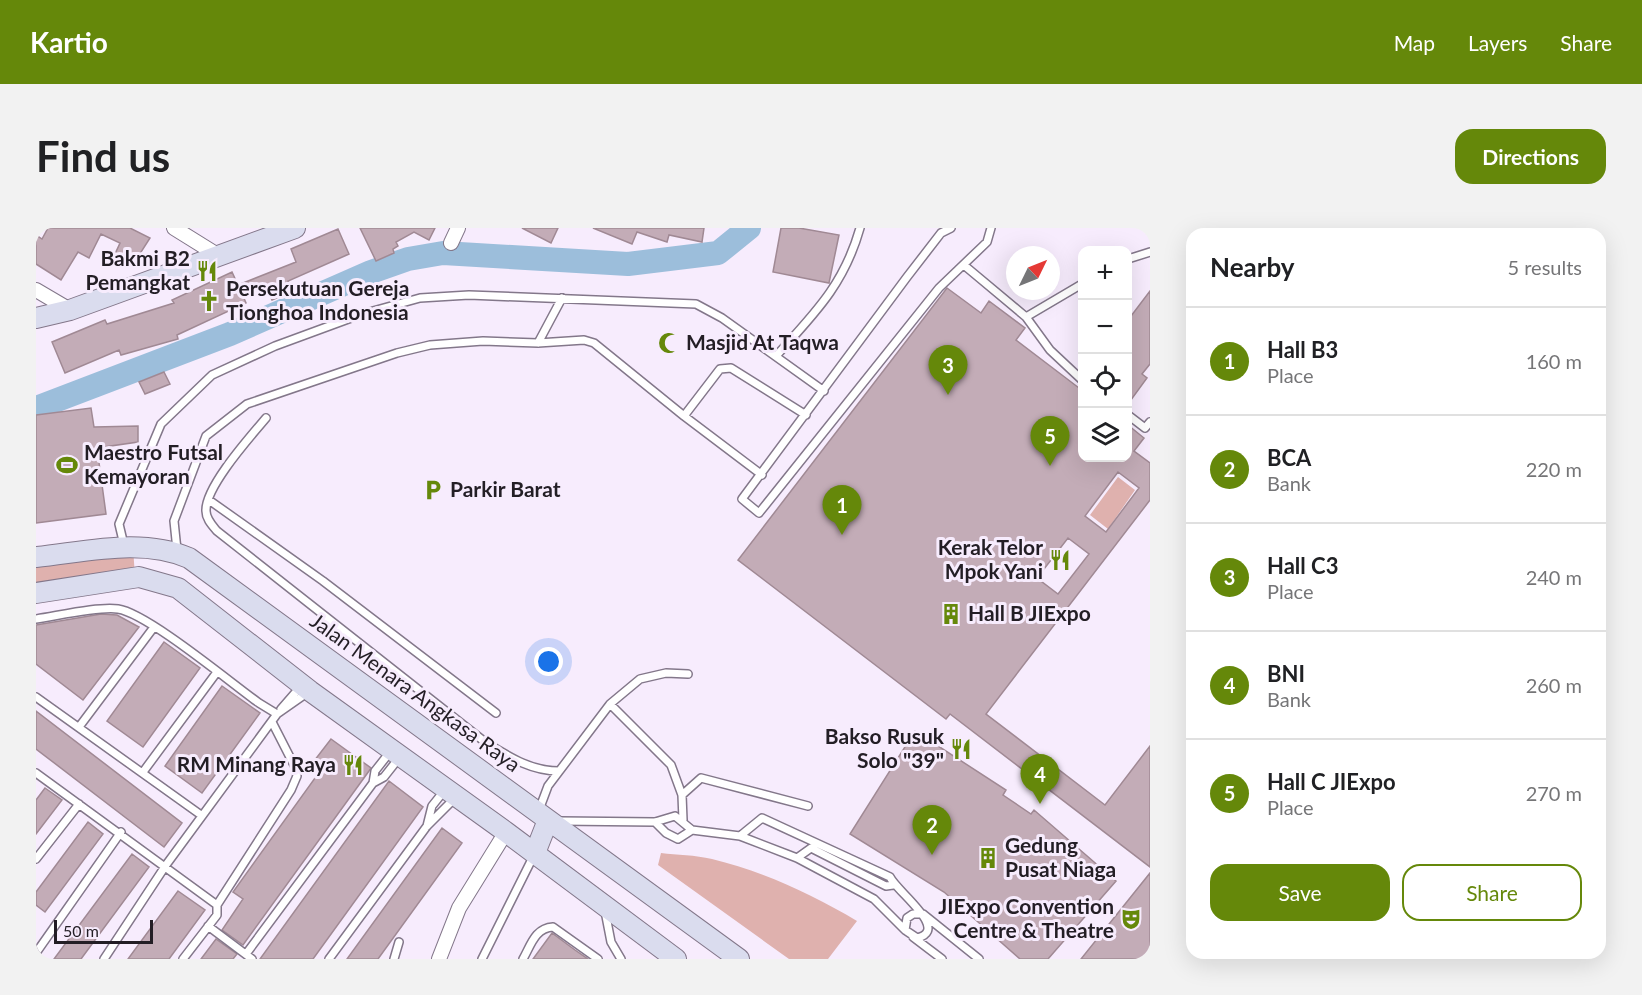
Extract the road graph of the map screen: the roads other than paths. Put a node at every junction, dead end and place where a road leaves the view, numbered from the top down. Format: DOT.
graph roads {
  1 [pos="174,228"];
  2 [pos="295,228"];
  3 [pos="458,228"];
  4 [pos="860,228"];
  5 [pos="951,228"];
  6 [pos="991,228"];
  7 [pos="451,243"];
  8 [pos="1150,252"];
  9 [pos="219,256"];
  10 [pos="1132,258"];
  11 [pos="965,266"];
  12 [pos="1078,287"];
  13 [pos="36,290"];
  14 [pos="562,298"];
  15 [pos="70,310"];
  16 [pos="1026,317"];
  17 [pos="36,318"];
  18 [pos="538,343"];
  19 [pos="776,356"];
  20 [pos="1078,375"];
  21 [pos="824,391"];
  22 [pos="806,415"];
  23 [pos="684,416"];
  24 [pos="266,418"];
  25 [pos="1132,418"];
  26 [pos="1150,422"];
  27 [pos="762,475"];
  28 [pos="209,500"];
  29 [pos="134,548"];
  30 [pos="183,555"];
  31 [pos="36,557"];
  32 [pos="146,579"];
  33 [pos="178,588"];
  34 [pos="36,592"];
  35 [pos="36,619"];
  36 [pos="154,627"];
  37 [pos="217,672"];
  38 [pos="688,674"];
  39 [pos="306,687"];
  40 [pos="36,697"];
  41 [pos="610,704"];
  42 [pos="496,713"];
  43 [pos="278,714"];
  44 [pos="272,722"];
  45 [pos="79,727"];
  46 [pos="397,752"];
  47 [pos="559,771"];
  48 [pos="143,772"];
  49 [pos="36,773"];
  50 [pos="452,792"];
  51 [pos="682,795"];
  52 [pos="79,804"];
  53 [pos="808,806"];
  54 [pos="201,815"];
  55 [pos="542,816"];
  56 [pos="683,820"];
  57 [pos="655,822"];
  58 [pos="427,826"];
  59 [pos="692,830"];
  60 [pos="121,832"];
  61 [pos="506,832"];
  62 [pos="740,836"];
  63 [pos="535,853"];
  64 [pos="796,858"];
  65 [pos="36,859"];
  66 [pos="166,865"];
  67 [pos="893,885"];
  68 [pos="217,905"];
  69 [pos="604,905"];
  70 [pos="923,914"];
  71 [pos="208,926"];
  72 [pos="910,935"];
  73 [pos="399,942"];
  74 [pos="36,953"];
  75 [pos="249,957"];
  76 [pos="104,959"];
  77 [pos="183,959"];
  78 [pos="329,959"];
  79 [pos="394,959"];
  80 [pos="439,959"];
  81 [pos="482,959"];
  82 [pos="523,959"];
  83 [pos="598,959"];
  84 [pos="621,959"];
  85 [pos="676,959"];
  86 [pos="739,959"];
  87 [pos="942,959"];
  88 [pos="979,959"];
  1 -- 9 [label="street"];
  2 -- 9 [label="street"];
  3 -- 7 [label="street"];
  4 -- 19 [label="lane"];
  5 -- 21 [label="lane"];
  6 -- 11 [label="lane"];
  8 -- 10 [label="lane"];
  9 -- 15 [label="street"];
  11 -- 16 [label="lane"];
  11 -- 27 [label="lane"];
  12 -- 16 [label="lane"];
  13 -- 15 [label="street"];
  14 -- 18 [label="lane"];
  14 -- 19 [label="lane"];
  14 -- 29 [label="lane"];
  15 -- 17 [label="street"];
  16 -- 20 [label="lane"];
  18 -- 23 [label="lane"];
  18 -- 30 [label="lane"];
  19 -- 21 [label="lane"];
  21 -- 22 [label="lane"];
  22 -- 23 [label="lane"];
  22 -- 27 [label="lane"];
  23 -- 27 [label="lane"];
  24 -- 28 [label="lane"];
  25 -- 26 [label="lane"];
  28 -- 42 [label="lane"];
  28 -- 47 [label="lane"];
  29 -- 30 [label="street, Jalan Menara Angkasa Raya"];
  29 -- 31 [label="street, Jalan Menara Angkasa Raya"];
  29 -- 32 [label="street"];
  30 -- 33 [label="street"];
  30 -- 55 [label="street, Jalan Menara Angkasa Raya"];
  32 -- 33 [label="street"];
  32 -- 34 [label="street"];
  33 -- 39 [label="street"];
  35 -- 36 [label="lane"];
  36 -- 37 [label="lane"];
  36 -- 45 [label="lane"];
  37 -- 43 [label="lane"];
  37 -- 48 [label="lane"];
  38 -- 41 [label="lane"];
  39 -- 43 [label="lane"];
  39 -- 46 [label="street"];
  40 -- 45 [label="lane"];
  41 -- 47 [label="lane"];
  41 -- 51 [label="lane"];
  43 -- 44 [label="lane"];
  44 -- 54 [label="lane"];
  44 -- 68 [label="lane"];
  45 -- 48 [label="lane"];
  46 -- 50 [label="street"];
  46 -- 75 [label="lane"];
  47 -- 55 [label="lane"];
  48 -- 54 [label="lane"];
  49 -- 52 [label="lane"];
  50 -- 58 [label="lane"];
  50 -- 58 [label="lane"];
  50 -- 61 [label="street"];
  51 -- 53 [label="lane"];
  51 -- 56 [label="lane"];
  52 -- 60 [label="lane"];
  52 -- 65 [label="lane"];
  54 -- 66 [label="lane"];
  55 -- 57 [label="lane"];
  55 -- 63 [label="street"];
  55 -- 86 [label="street, Jalan Menara Angkasa Raya"];
  56 -- 57 [label="lane"];
  56 -- 59 [label="lane"];
  57 -- 59 [label="lane"];
  58 -- 78 [label="lane"];
  59 -- 62 [label="lane"];
  60 -- 66 [label="lane"];
  60 -- 74 [label="lane"];
  61 -- 63 [label="street"];
  61 -- 80 [label="street"];
  62 -- 64 [label="lane"];
  62 -- 67 [label="lane"];
  63 -- 69 [label="street"];
  63 -- 81 [label="lane"];
  64 -- 67 [label="lane"];
  64 -- 72 [label="lane"];
  66 -- 68 [label="lane"];
  66 -- 76 [label="lane"];
  67 -- 70 [label="lane"];
  68 -- 71 [label="lane"];
  69 -- 84 [label="lane"];
  69 -- 85 [label="street"];
  70 -- 72 [label="lane"];
  70 -- 72 [label="lane"];
  70 -- 88 [label="lane"];
  71 -- 75 [label="lane"];
  71 -- 77 [label="lane"];
  72 -- 87 [label="lane"];
  73 -- 79 [label="lane"];
  82 -- 83 [label="lane"];
}
